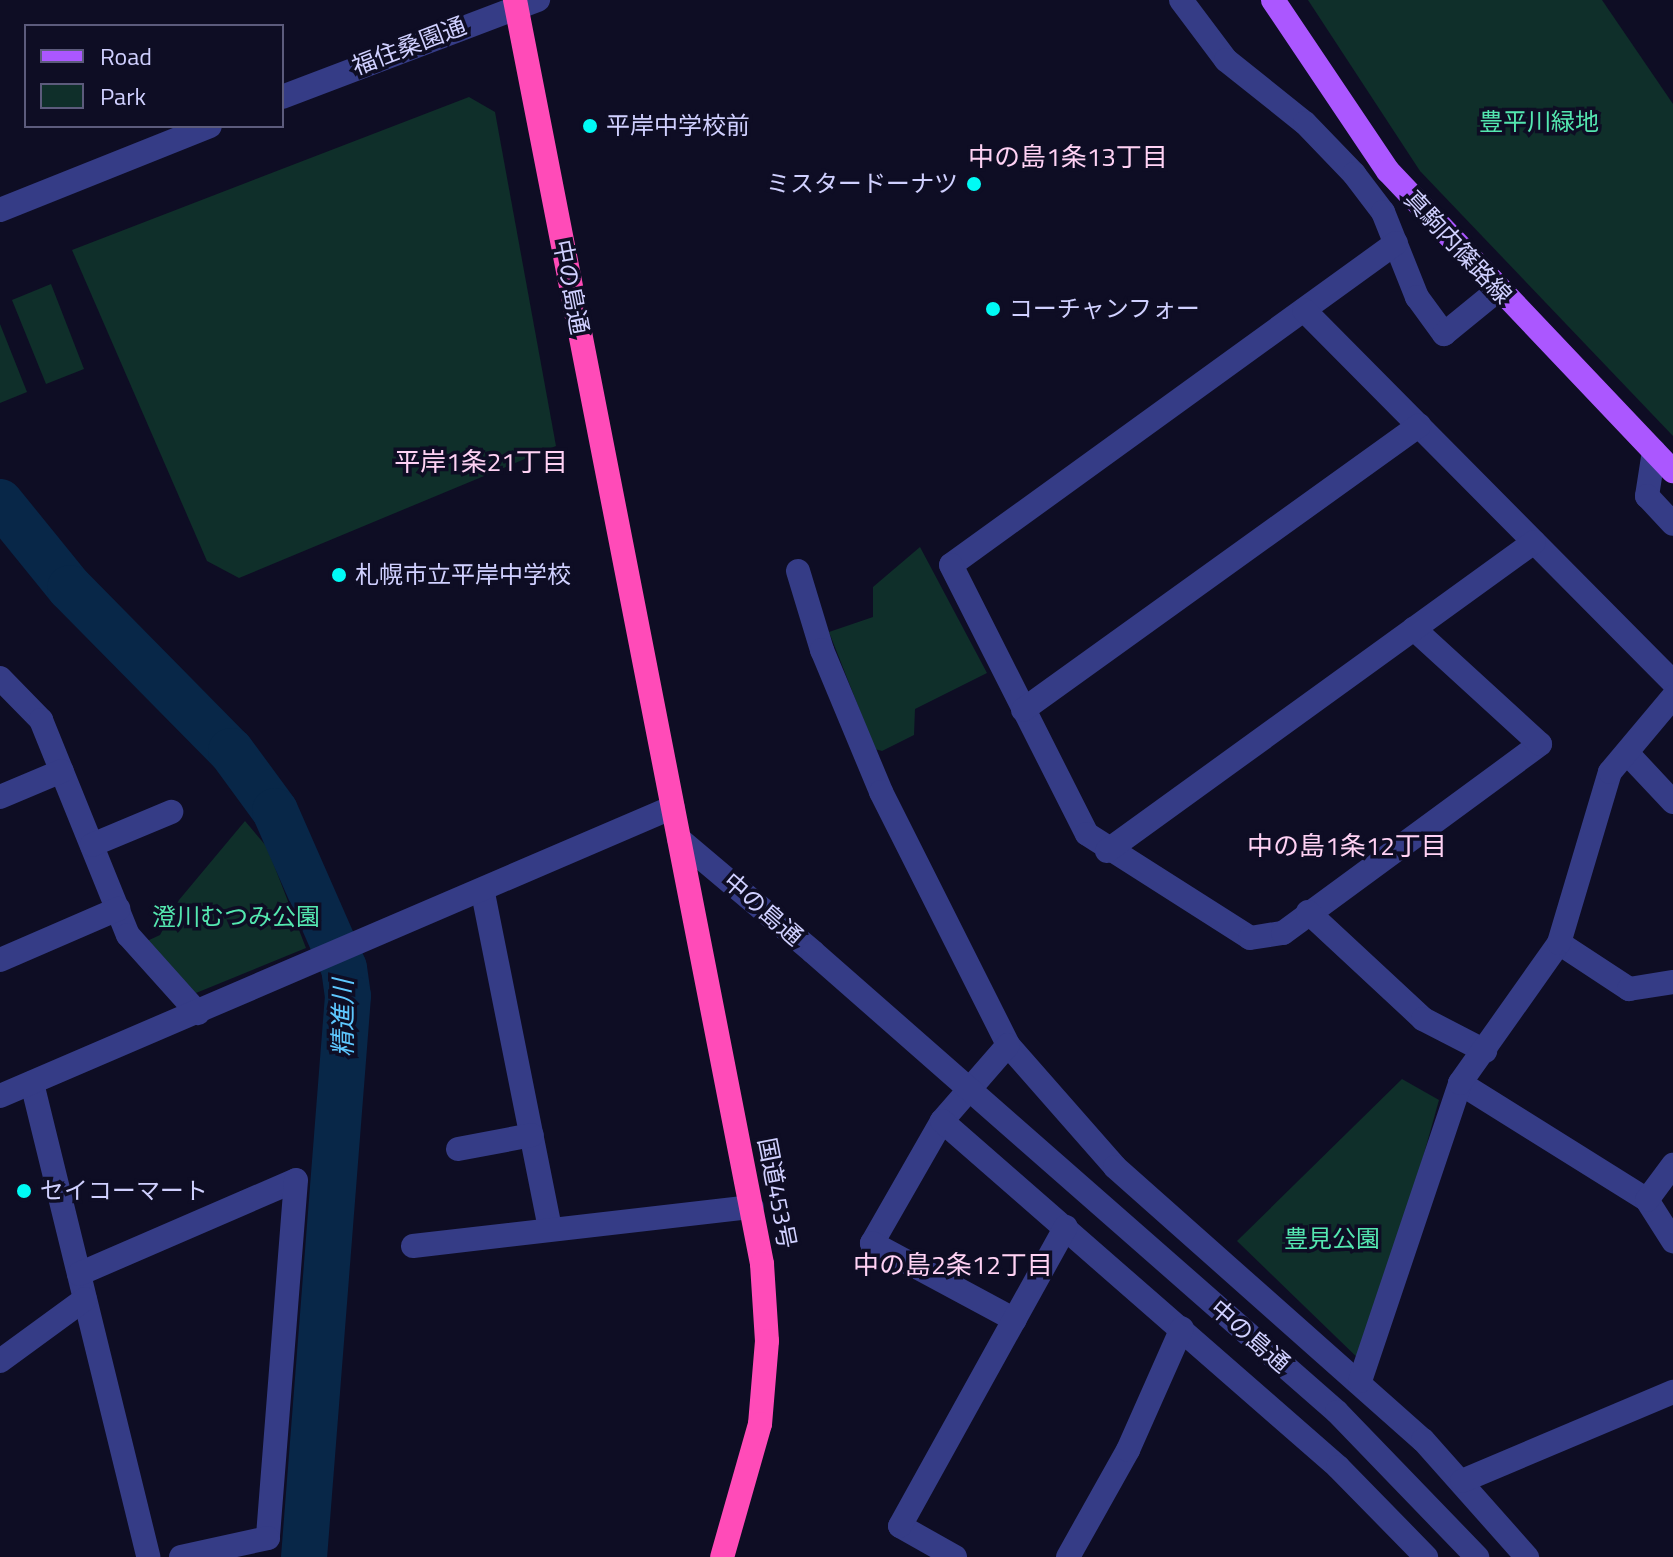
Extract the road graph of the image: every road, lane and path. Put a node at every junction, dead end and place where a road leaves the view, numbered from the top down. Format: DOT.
graph roads {
  1 [pos="1181,0"];
  2 [pos="1273,0"];
  3 [pos="523,2"];
  4 [pos="284,96"];
  5 [pos="205,128"];
  6 [pos="0,210"];
  7 [pos="1396,243"];
  8 [pos="1498,290"];
  9 [pos="1304,310"];
  10 [pos="1419,425"];
  11 [pos="1654,451"];
  12 [pos="1673,471"];
  13 [pos="1673,524"];
  14 [pos="1534,542"];
  15 [pos="798,571"];
  16 [pos="1414,629"];
  17 [pos="0,678"];
  18 [pos="1673,682"];
  19 [pos="1673,697"];
  20 [pos="1023,710"];
  21 [pos="1628,754"];
  22 [pos="62,771"];
  23 [pos="0,797"];
  24 [pos="1673,802"];
  25 [pos="673,807"];
  26 [pos="171,812"];
  27 [pos="679,839"];
  28 [pos="92,845"];
  29 [pos="1107,851"];
  30 [pos="483,893"];
  31 [pos="118,909"];
  32 [pos="1308,912"];
  33 [pos="1559,943"];
  34 [pos="0,960"];
  35 [pos="1673,982"];
  36 [pos="198,1013"];
  37 [pos="1008,1045"];
  38 [pos="1485,1051"];
  39 [pos="32,1083"];
  40 [pos="1460,1083"];
  41 [pos="0,1096"];
  42 [pos="942,1121"];
  43 [pos="532,1135"];
  44 [pos="458,1149"];
  45 [pos="1673,1165"];
  46 [pos="1647,1200"];
  47 [pos="752,1207"];
  48 [pos="1066,1227"];
  49 [pos="550,1229"];
  50 [pos="1673,1241"];
  51 [pos="413,1246"];
  52 [pos="79,1274"];
  53 [pos="85,1299"];
  54 [pos="1015,1320"];
  55 [pos="1182,1328"];
  56 [pos="0,1361"];
  57 [pos="1360,1381"];
  58 [pos="1673,1392"];
  59 [pos="1462,1481"];
  60 [pos="148,1557"];
  61 [pos="181,1557"];
  62 [pos="722,1557"];
  63 [pos="955,1557"];
  64 [pos="1068,1557"];
  65 [pos="1426,1557"];
  66 [pos="1477,1557"];
  67 [pos="1527,1557"];
  1 -- 7 [label="street"];
  2 -- 8 [label="main road, 真駒内篠路線"];
  3 -- 4 [label="street, 福住桑園通"];
  3 -- 25 [label="highway, 中の島通"];
  5 -- 6 [label="street"];
  7 -- 8 [label="street"];
  7 -- 9 [label="street"];
  8 -- 11 [label="main road, 真駒内篠路線"];
  9 -- 10 [label="street"];
  9 -- 20 [label="street"];
  10 -- 14 [label="street"];
  10 -- 20 [label="street"];
  11 -- 12 [label="main road, 真駒内篠路線"];
  11 -- 13 [label="street"];
  14 -- 16 [label="street"];
  14 -- 18 [label="street"];
  15 -- 37 [label="street"];
  16 -- 29 [label="street"];
  16 -- 32 [label="street"];
  17 -- 22 [label="street"];
  19 -- 21 [label="street"];
  20 -- 29 [label="street"];
  21 -- 24 [label="street"];
  21 -- 33 [label="street"];
  22 -- 23 [label="street"];
  22 -- 28 [label="street"];
  25 -- 27 [label="highway, 中の島通"];
  25 -- 30 [label="street"];
  26 -- 28 [label="street"];
  27 -- 47 [label="highway, 国道453号"];
  27 -- 66 [label="street, 中の島通, bridge"];
  28 -- 31 [label="street"];
  29 -- 32 [label="street"];
  30 -- 36 [label="street"];
  30 -- 43 [label="street"];
  31 -- 34 [label="street"];
  31 -- 36 [label="street"];
  32 -- 38 [label="street"];
  33 -- 35 [label="street"];
  33 -- 38 [label="street"];
  36 -- 39 [label="street"];
  37 -- 42 [label="street"];
  37 -- 57 [label="street"];
  38 -- 40 [label="street"];
  39 -- 41 [label="street"];
  39 -- 52 [label="street"];
  40 -- 46 [label="street"];
  40 -- 57 [label="street"];
  42 -- 48 [label="street"];
  42 -- 54 [label="street"];
  43 -- 44 [label="street"];
  43 -- 49 [label="street"];
  45 -- 46 [label="street"];
  46 -- 50 [label="street"];
  47 -- 49 [label="street"];
  47 -- 62 [label="highway, 国道453号"];
  48 -- 54 [label="street"];
  48 -- 55 [label="street"];
  49 -- 51 [label="street"];
  52 -- 53 [label="street"];
  52 -- 61 [label="street"];
  53 -- 56 [label="street"];
  53 -- 60 [label="street"];
  54 -- 63 [label="street"];
  55 -- 64 [label="street"];
  55 -- 65 [label="street"];
  57 -- 59 [label="street"];
  58 -- 59 [label="street"];
  59 -- 67 [label="street"];
}
